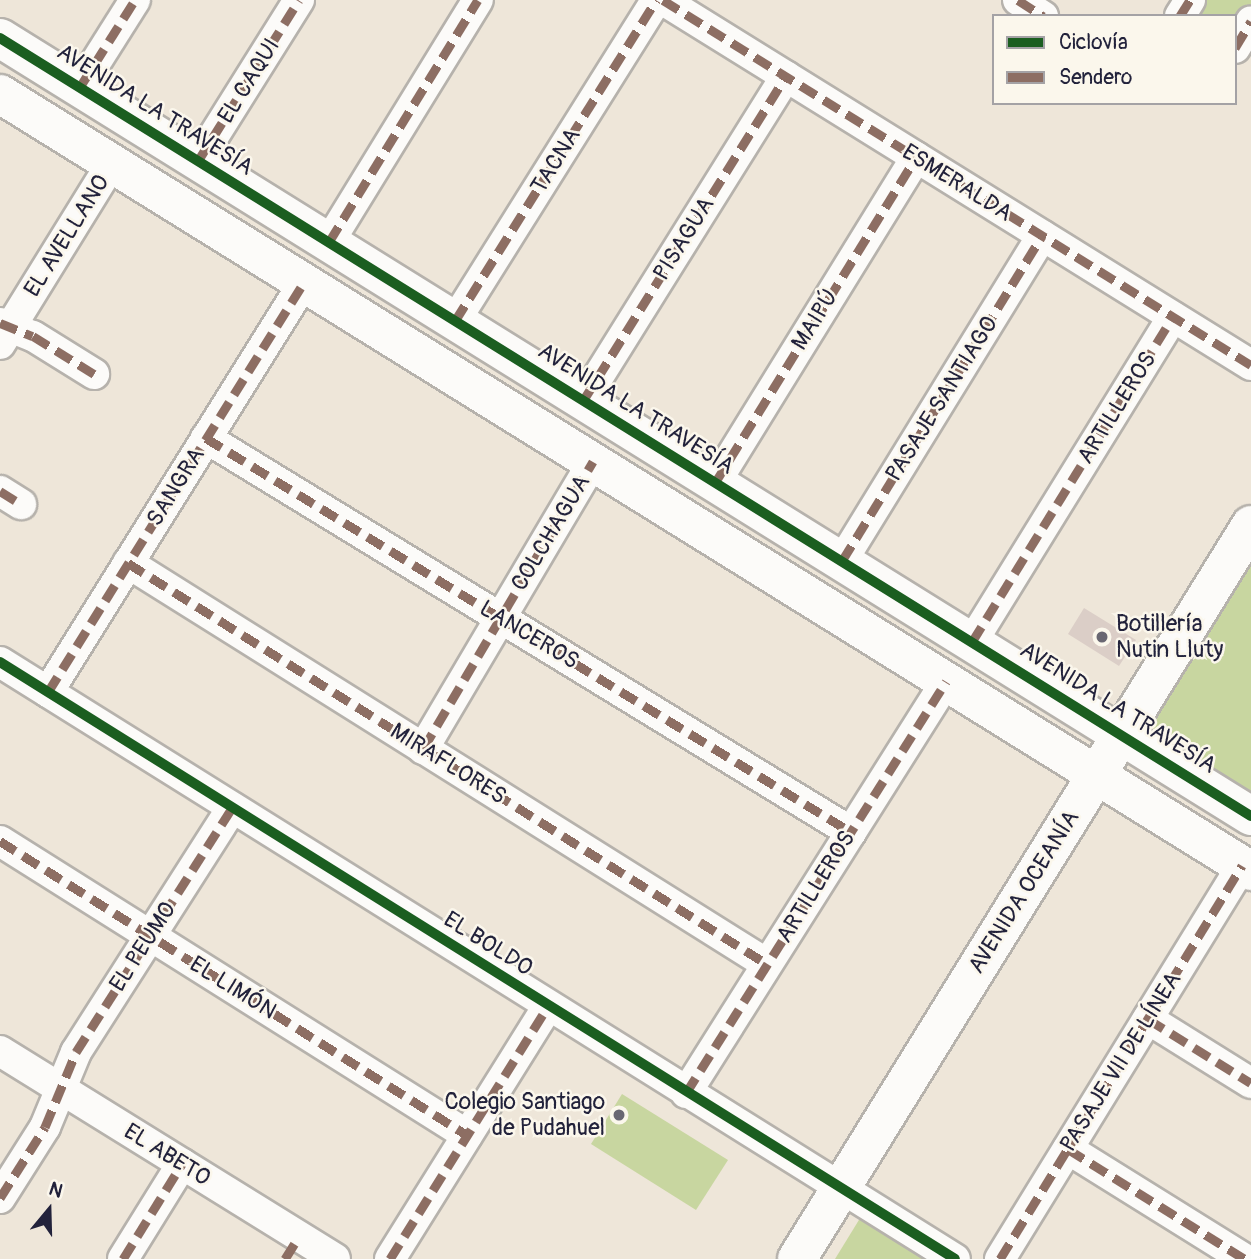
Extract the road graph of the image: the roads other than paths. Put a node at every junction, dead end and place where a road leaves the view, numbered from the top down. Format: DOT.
graph roads {
  1 [pos="135,0"];
  2 [pos="299,0"];
  3 [pos="478,0"];
  4 [pos="656,0"];
  5 [pos="663,0"];
  6 [pos="1018,0"];
  7 [pos="1040,14"];
  8 [pos="1251,21"];
  9 [pos="0,38"];
  10 [pos="1237,45"];
  11 [pos="786,76"];
  12 [pos="80,87"];
  13 [pos="0,94"];
  14 [pos="916,157"];
  15 [pos="198,161"];
  16 [pos="112,163"];
  17 [pos="1042,236"];
  18 [pos="328,242"];
  19 [pos="304,282"];
  20 [pos="1173,317"];
  21 [pos="455,321"];
  22 [pos="4,331"];
  23 [pos="1251,365"];
  24 [pos="94,374"];
  25 [pos="583,401"];
  26 [pos="206,438"];
  27 [pos="593,462"];
  28 [pos="715,483"];
  29 [pos="1251,525"];
  30 [pos="842,561"];
  31 [pos="128,564"];
  32 [pos="501,618"];
  33 [pos="972,642"];
  34 [pos="0,662"];
  35 [pos="946,681"];
  36 [pos="48,692"];
  37 [pos="1120,734"];
  38 [pos="423,748"];
  39 [pos="1097,774"];
  40 [pos="232,808"];
  41 [pos="1251,816"];
  42 [pos="851,832"];
  43 [pos="0,841"];
  44 [pos="1247,868"];
  45 [pos="150,936"];
  46 [pos="767,964"];
  47 [pos="548,1006"];
  48 [pos="1148,1019"];
  49 [pos="0,1051"];
  50 [pos="1251,1083"];
  51 [pos="60,1088"];
  52 [pos="686,1093"];
  53 [pos="467,1135"];
  54 [pos="1068,1149"];
  55 [pos="182,1164"];
  56 [pos="841,1187"];
  57 [pos="0,1198"];
  58 [pos="292,1248"];
  59 [pos="123,1259"];
  60 [pos="335,1259"];
  61 [pos="390,1259"];
  62 [pos="797,1259"];
  63 [pos="955,1259"];
  64 [pos="1000,1259"];
  65 [pos="1245,1259"];
  1 -- 12 [label="street"];
  2 -- 15 [label="street, EL CAQUI"];
  3 -- 18 [label="street"];
  4 -- 21 [label="street, TACNA"];
  5 -- 11 [label="street, ESMERALDA"];
  6 -- 7 [label="street"];
  8 -- 10 [label="street"];
  9 -- 12 [label="street, AVENIDA LA TRAVESÍA"];
  11 -- 14 [label="street, ESMERALDA"];
  11 -- 25 [label="street, PISAGUA"];
  12 -- 15 [label="street, AVENIDA LA TRAVESÍA"];
  13 -- 16 [label="street"];
  14 -- 17 [label="street, ESMERALDA"];
  14 -- 28 [label="street, MAIPÚ"];
  15 -- 18 [label="street, AVENIDA LA TRAVESÍA"];
  16 -- 19 [label="street"];
  16 -- 22 [label="street, EL AVELLANO"];
  17 -- 20 [label="street, ESMERALDA"];
  17 -- 30 [label="street, PASAJE SANTIAGO"];
  18 -- 21 [label="street, AVENIDA LA TRAVESÍA"];
  19 -- 26 [label="street, SANGRA"];
  19 -- 27 [label="street"];
  20 -- 23 [label="street, ESMERALDA"];
  20 -- 33 [label="street, ARTILLEROS"];
  21 -- 25 [label="street, AVENIDA LA TRAVESÍA"];
  22 -- 24 [label="street"];
  25 -- 28 [label="street, AVENIDA LA TRAVESÍA"];
  26 -- 31 [label="street, SANGRA"];
  26 -- 32 [label="street, LANCEROS"];
  27 -- 32 [label="street, COLCHAGUA"];
  27 -- 35 [label="street"];
  28 -- 30 [label="street, AVENIDA LA TRAVESÍA"];
  29 -- 37 [label="street, AVENIDA OCEANÍA"];
  30 -- 33 [label="street, AVENIDA LA TRAVESÍA"];
  31 -- 36 [label="street, SANGRA"];
  31 -- 38 [label="street, MIRAFLORES"];
  32 -- 38 [label="street, COLCHAGUA"];
  32 -- 42 [label="street, LANCEROS"];
  33 -- 37 [label="street, AVENIDA LA TRAVESÍA"];
  34 -- 36 [label="street, EL BOLDO"];
  35 -- 39 [label="street"];
  35 -- 42 [label="street, ARTILLEROS"];
  36 -- 40 [label="street, EL BOLDO"];
  37 -- 39 [label="street, AVENIDA OCEANÍA"];
  37 -- 41 [label="street, AVENIDA LA TRAVESÍA"];
  38 -- 46 [label="street, MIRAFLORES"];
  39 -- 44 [label="street"];
  39 -- 56 [label="street, AVENIDA OCEANÍA"];
  40 -- 45 [label="street, EL PEUMO"];
  40 -- 47 [label="street, EL BOLDO"];
  42 -- 46 [label="street, ARTILLEROS"];
  43 -- 45 [label="street, EL LIMÓN"];
  44 -- 48 [label="street, PASAJE VII DE LÍNEA"];
  45 -- 51 [label="street, EL PEUMO"];
  45 -- 53 [label="street, EL LIMÓN"];
  46 -- 52 [label="street, ARTILLEROS"];
  47 -- 52 [label="street, EL BOLDO"];
  47 -- 53 [label="street"];
  48 -- 50 [label="street"];
  48 -- 54 [label="street, PASAJE VII DE LÍNEA"];
  49 -- 51 [label="street, EL ABETO"];
  51 -- 55 [label="street, EL ABETO"];
  51 -- 57 [label="street, EL PEUMO"];
  52 -- 56 [label="street, EL BOLDO"];
  53 -- 61 [label="street"];
  54 -- 64 [label="street, PASAJE VII DE LÍNEA"];
  54 -- 65 [label="street"];
  55 -- 58 [label="street, EL ABETO"];
  55 -- 59 [label="street"];
  56 -- 62 [label="street, AVENIDA OCEANÍA"];
  56 -- 63 [label="street, EL BOLDO"];
  58 -- 60 [label="street, EL ABETO"];
}
